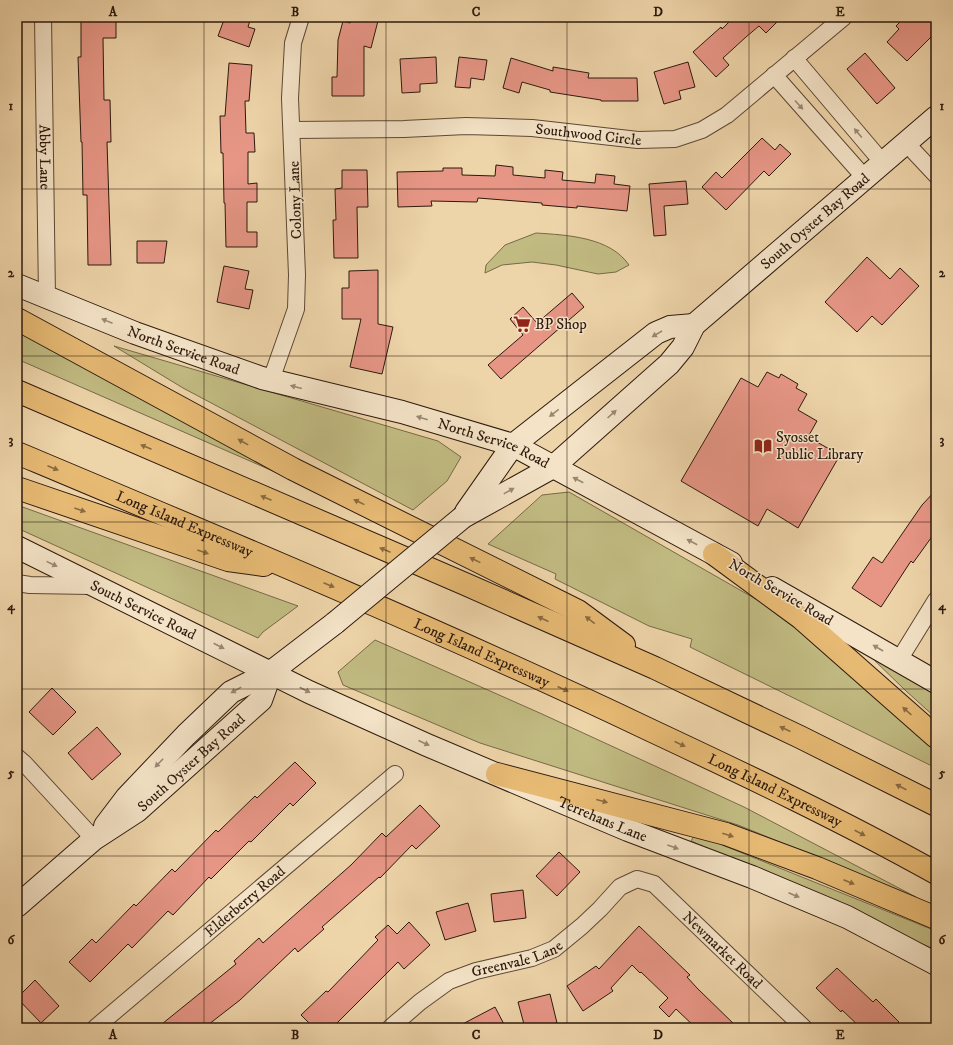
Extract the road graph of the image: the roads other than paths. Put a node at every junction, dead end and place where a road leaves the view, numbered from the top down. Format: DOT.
graph roads {
  1 [pos="42,17"];
  2 [pos="301,17"];
  3 [pos="844,17"];
  4 [pos="794,58"];
  5 [pos="774,75"];
  6 [pos="936,117"];
  7 [pos="292,130"];
  8 [pos="906,142"];
  9 [pos="883,162"];
  10 [pos="936,175"];
  11 [pos="864,178"];
  12 [pos="17,285"];
  13 [pos="47,297"];
  14 [pos="17,319"];
  15 [pos="694,325"];
  16 [pos="271,380"];
  17 [pos="17,391"];
  18 [pos="513,446"];
  19 [pos="17,453"];
  20 [pos="553,467"];
  21 [pos="17,488"];
  22 [pos="462,517"];
  23 [pos="17,547"];
  24 [pos="714,554"];
  25 [pos="293,569"];
  26 [pos="17,583"];
  27 [pos="96,586"];
  28 [pos="936,600"];
  29 [pos="899,660"];
  30 [pos="655,668"];
  31 [pos="271,672"];
  32 [pos="936,682"];
  33 [pos="936,737"];
  34 [pos="17,757"];
  35 [pos="395,774"];
  36 [pos="496,774"];
  37 [pos="936,805"];
  38 [pos="94,840"];
  39 [pos="936,873"];
  40 [pos="637,880"];
  41 [pos="17,906"];
  42 [pos="936,918"];
  43 [pos="936,964"];
  44 [pos="95,1028"];
  45 [pos="390,1028"];
  46 [pos="804,1028"];
  1 -- 13 [label="street, Abby Lane"];
  2 -- 7 [label="street, Colony Lane"];
  3 -- 4 [label="street, Southwood Circle"];
  4 -- 5 [label="street, Southwood Circle"];
  9 -- 4 [label="street, one-way"];
  5 -- 7 [label="street, Southwood Circle"];
  5 -- 11 [label="street, one-way"];
  6 -- 8 [label="main road, South Oyster Bay Road"];
  7 -- 16 [label="street, Colony Lane"];
  8 -- 9 [label="main road, South Oyster Bay Road"];
  8 -- 10 [label="street"];
  9 -- 11 [label="main road, South Oyster Bay Road"];
  11 -- 15 [label="main road, South Oyster Bay Road"];
  12 -- 13 [label="main road, North Service Road"];
  16 -- 13 [label="main road, North Service Road, one-way"];
  30 -- 14 [label="highway, one-way"];
  15 -- 18 [label="main road, South Oyster Bay Road, one-way"];
  20 -- 15 [label="main road, South Oyster Bay Road, one-way"];
  18 -- 16 [label="main road, North Service Road, one-way"];
  30 -- 17 [label="highway, one-way"];
  18 -- 20 [label="main road, North Service Road"];
  18 -- 22 [label="main road, South Oyster Bay Road"];
  19 -- 25 [label="highway, Long Island Expressway, one-way"];
  22 -- 20 [label="main road, South Oyster Bay Road, one-way"];
  24 -- 20 [label="main road, North Service Road, one-way"];
  21 -- 25 [label="highway, one-way"];
  22 -- 31 [label="main road, South Oyster Bay Road, bridge"];
  23 -- 27 [label="main road, South Service Road, one-way"];
  29 -- 24 [label="main road, North Service Road, one-way"];
  33 -- 24 [label="highway, one-way"];
  25 -- 39 [label="highway, Long Island Expressway, one-way"];
  26 -- 27 [label="street"];
  27 -- 31 [label="main road, South Service Road, one-way"];
  28 -- 29 [label="street"];
  29 -- 32 [label="main road, North Service Road"];
  37 -- 30 [label="highway, one-way"];
  31 -- 36 [label="main road, Terrehans Lane, one-way"];
  31 -- 38 [label="main road, South Oyster Bay Road"];
  34 -- 38 [label="street"];
  35 -- 44 [label="street, Elderberry Road"];
  36 -- 42 [label="highway, one-way"];
  36 -- 43 [label="main road, Terrehans Lane, one-way"];
  38 -- 41 [label="main road, South Oyster Bay Road"];
  40 -- 45 [label="street, Greenvale Lane"];
  40 -- 46 [label="street, Newmarket Road"];
}
